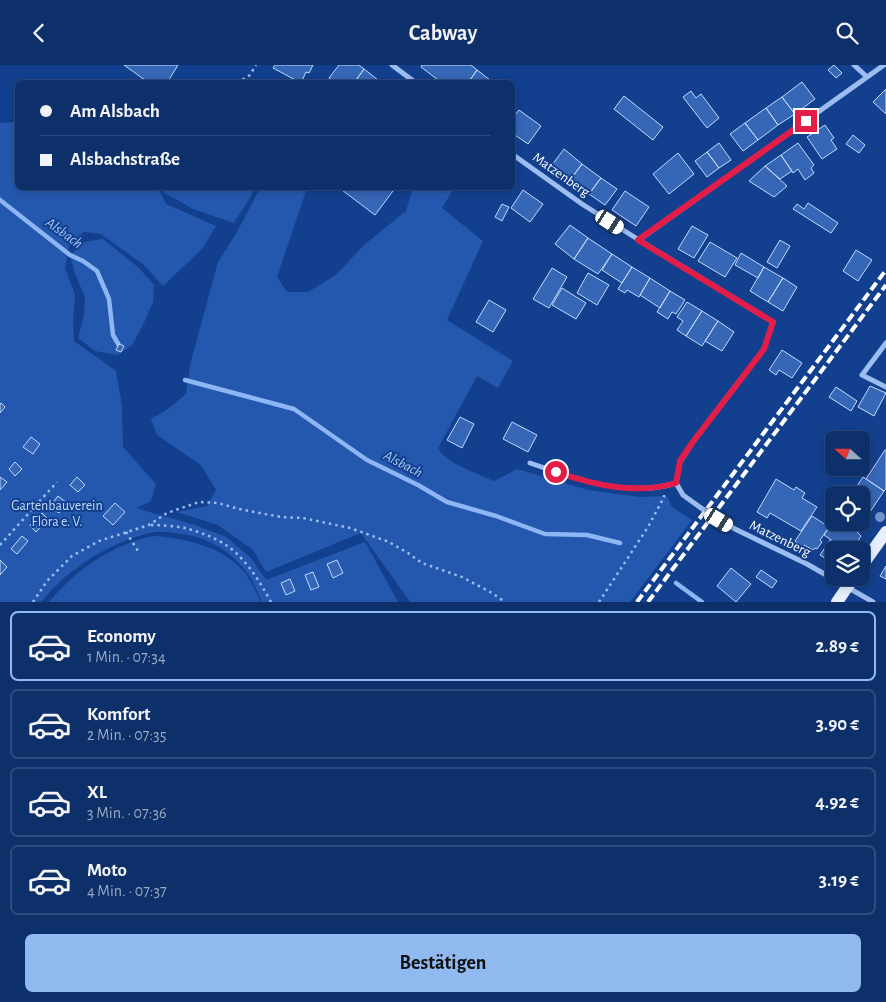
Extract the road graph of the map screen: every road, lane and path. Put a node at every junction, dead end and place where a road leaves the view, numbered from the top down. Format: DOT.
graph roads {
  1 [pos="256,65"];
  2 [pos="392,65"];
  3 [pos="854,65"];
  4 [pos="884,65"];
  5 [pos="868,77"];
  6 [pos="242,80"];
  7 [pos="412,80"];
  8 [pos="515,156"];
  9 [pos="638,240"];
  10 [pos="886,343"];
  11 [pos="886,387"];
  12 [pos="530,463"];
  13 [pos="57,482"];
  14 [pos="676,483"];
  15 [pos="663,487"];
  16 [pos="149,525"];
  17 [pos="126,532"];
  18 [pos="886,532"];
  19 [pos="0,545"];
  20 [pos="138,551"];
  21 [pos="870,554"];
  22 [pos="825,571"];
  23 [pos="848,586"];
  24 [pos="855,586"];
  25 [pos="32,602"];
  26 [pos="271,602"];
  27 [pos="505,602"];
  28 [pos="599,602"];
  29 [pos="837,602"];
  30 [pos="873,602"];
  1 -- 6 [label="path"];
  2 -- 7 [label="street"];
  3 -- 5 [label="street"];
  4 -- 5 [label="street"];
  5 -- 9 [label="street"];
  8 -- 9 [label="street, Matzenberg"];
  9 -- 14 [label="street, Matzenberg"];
  10 -- 11 [label="street"];
  12 -- 15 [label="street"];
  13 -- 19 [label="path"];
  14 -- 15 [label="street"];
  14 -- 22 [label="street, Matzenberg"];
  15 -- 28 [label="path"];
  16 -- 17 [label="path"];
  16 -- 26 [label="path"];
  16 -- 27 [label="path"];
  17 -- 20 [label="path"];
  17 -- 25 [label="path"];
  18 -- 21 [label="main road"];
  23 -- 29 [label="main road"];
  24 -- 30 [label="street, Matzenberg"];
}
